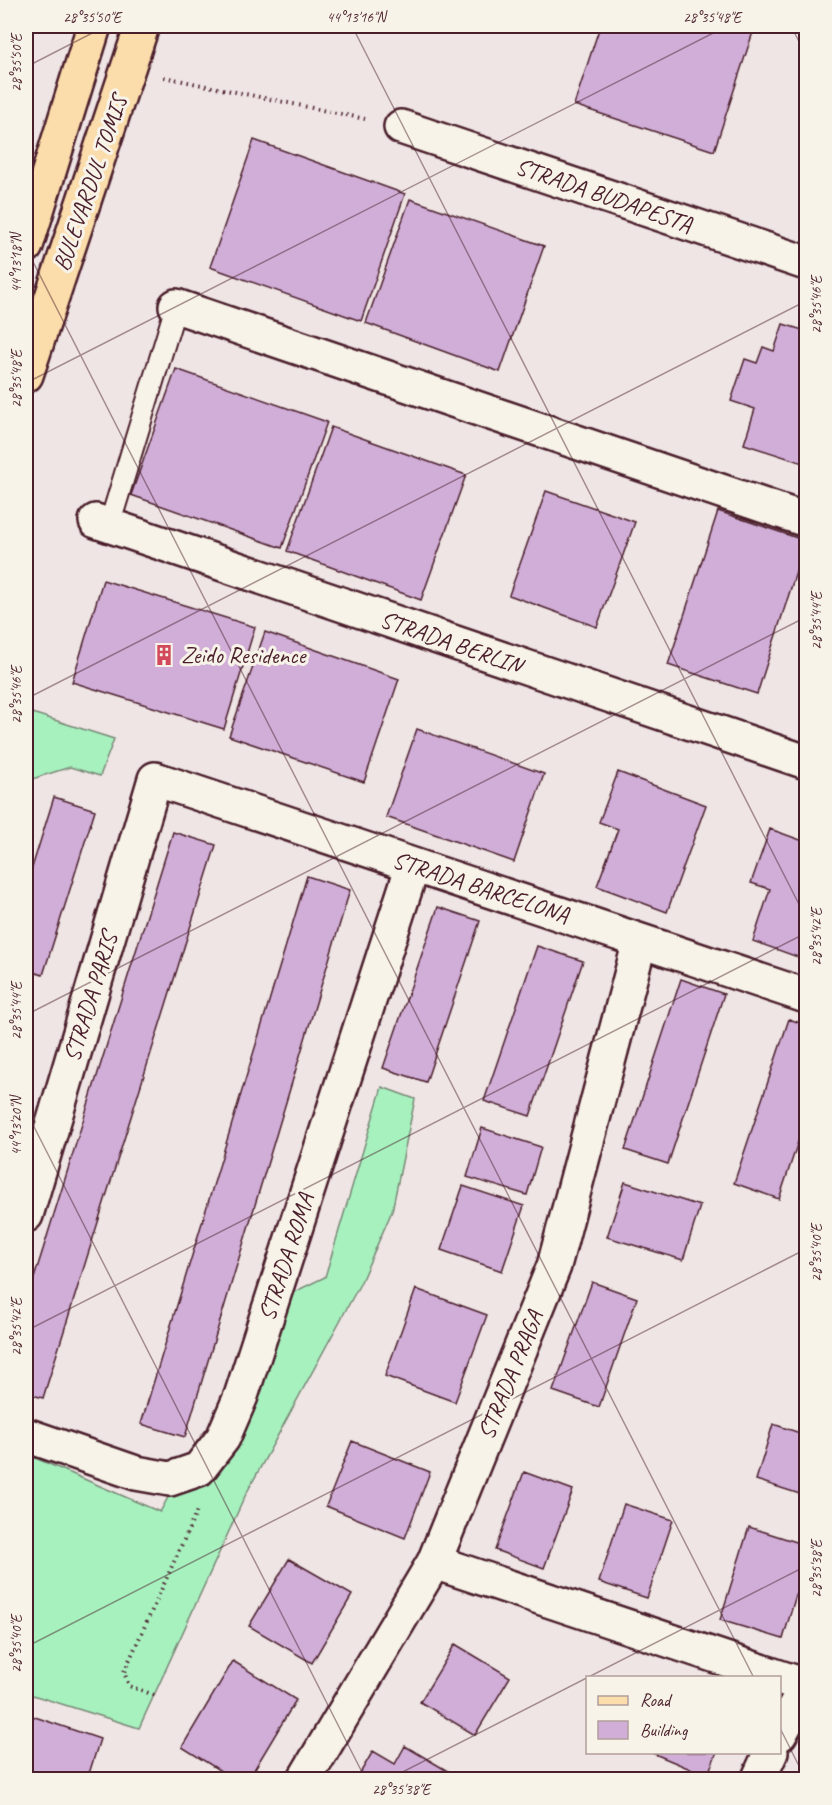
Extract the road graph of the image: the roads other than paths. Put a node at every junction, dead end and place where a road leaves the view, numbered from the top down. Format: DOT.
graph roads {
  1 [pos="94,26"];
  2 [pos="142,26"];
  3 [pos="401,127"];
  4 [pos="26,246"];
  5 [pos="807,263"];
  6 [pos="176,306"];
  7 [pos="26,375"];
  8 [pos="104,517"];
  9 [pos="807,520"];
  10 [pos="807,762"];
  11 [pos="155,779"];
  12 [pos="413,865"];
  13 [pos="640,941"];
  14 [pos="807,996"];
  15 [pos="26,1215"];
  16 [pos="26,1435"];
  17 [pos="434,1562"];
  18 [pos="776,1676"];
  19 [pos="781,1678"];
  20 [pos="806,1686"];
  21 [pos="781,1732"];
  22 [pos="770,1754"];
  23 [pos="304,1779"];
  24 [pos="758,1779"];
  1 -- 4 [label="main road, BULEVARDUL TOMIS"];
  2 -- 7 [label="main road, BULEVARDUL TOMIS"];
  3 -- 5 [label="street, STRADA BUDAPESTA"];
  6 -- 8 [label="lane"];
  6 -- 9 [label="street"];
  8 -- 10 [label="street, STRADA BERLIN"];
  11 -- 12 [label="street, STRADA BARCELONA"];
  11 -- 15 [label="street, STRADA PARIS"];
  12 -- 13 [label="street, STRADA BARCELONA"];
  12 -- 16 [label="street, STRADA ROMA"];
  13 -- 14 [label="street, STRADA BARCELONA"];
  13 -- 17 [label="street, STRADA PRAGA"];
  17 -- 18 [label="street"];
  17 -- 23 [label="street, STRADA PRAGA"];
  19 -- 20 [label="street"];
  20 -- 21 [label="street"];
  22 -- 24 [label="street"];
}
